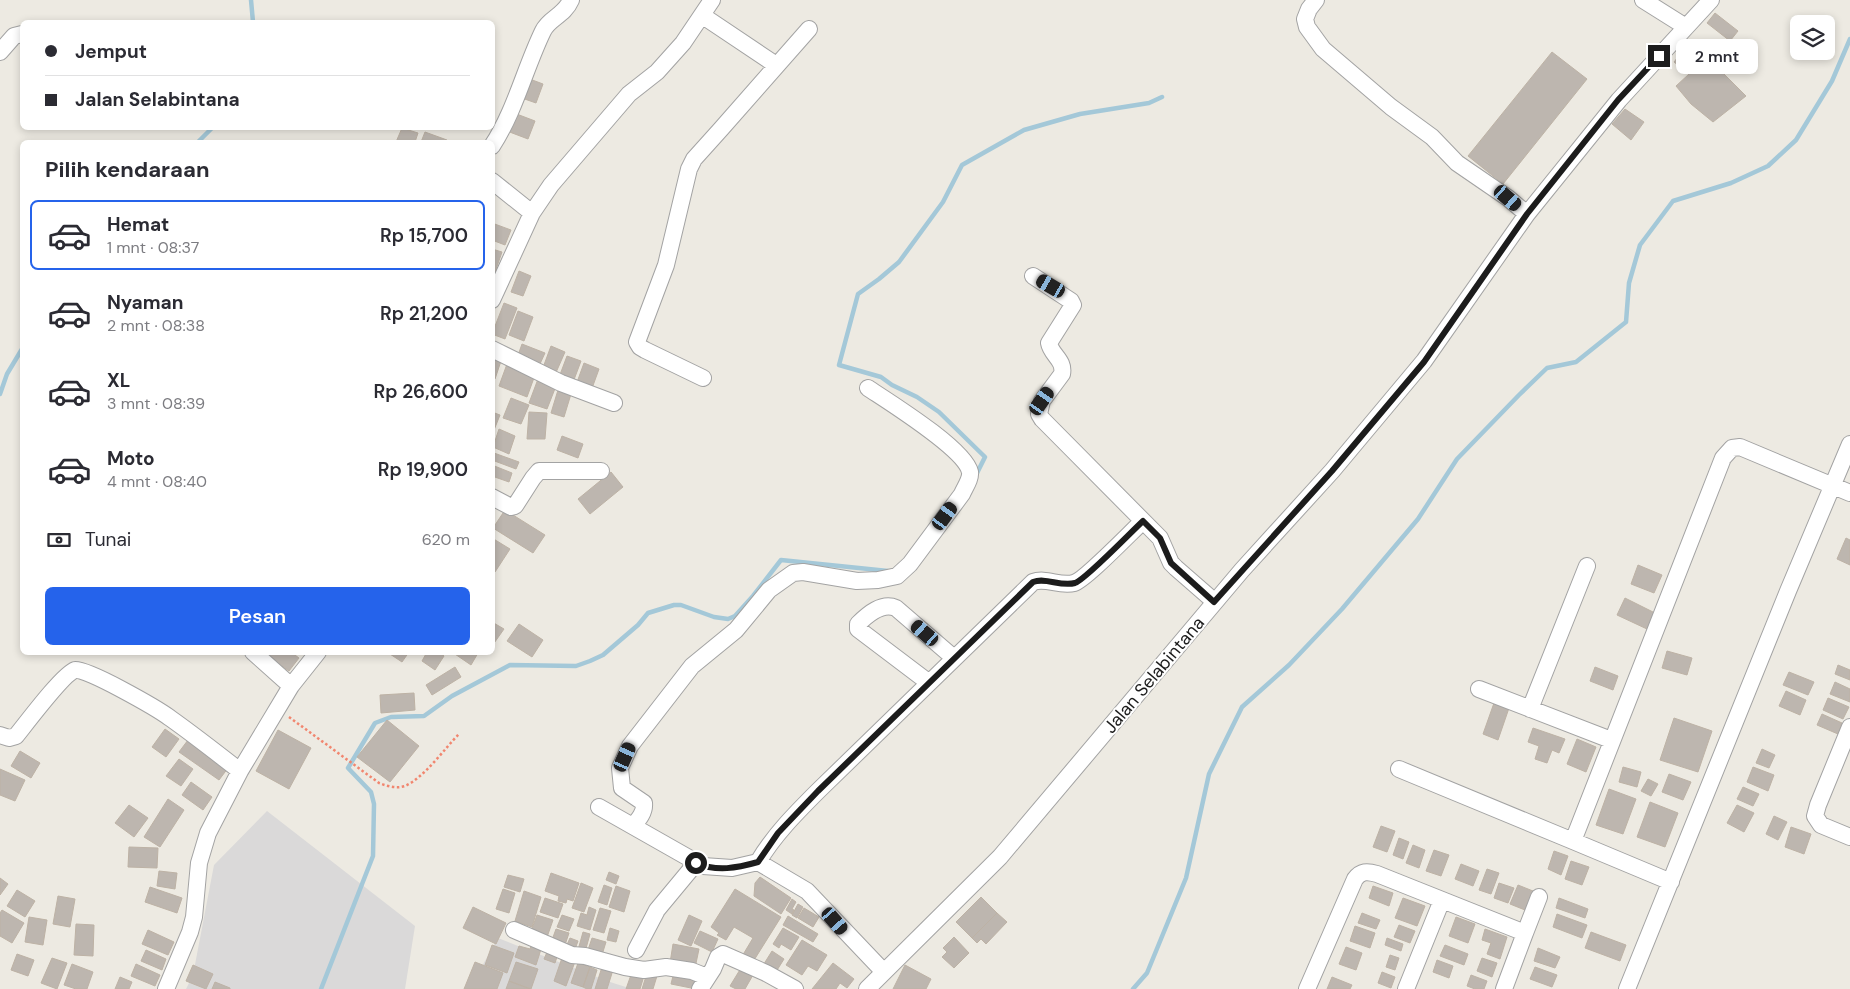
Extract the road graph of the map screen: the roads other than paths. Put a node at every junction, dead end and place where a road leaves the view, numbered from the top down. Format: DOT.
graph roads {
  1 [pos="571,0"];
  2 [pos="712,0"];
  3 [pos="1316,0"];
  4 [pos="1643,0"];
  5 [pos="1711,0"];
  6 [pos="703,16"];
  7 [pos="1686,28"];
  8 [pos="809,29"];
  9 [pos="20,34"];
  10 [pos="0,52"];
  11 [pos="776,65"];
  12 [pos="495,140"];
  13 [pos="495,183"];
  14 [pos="532,213"];
  15 [pos="1527,214"];
  16 [pos="1033,276"];
  17 [pos="495,293"];
  18 [pos="495,350"];
  19 [pos="702,378"];
  20 [pos="868,388"];
  21 [pos="614,403"];
  22 [pos="1850,444"];
  23 [pos="601,471"];
  24 [pos="1832,486"];
  25 [pos="1850,493"];
  26 [pos="495,499"];
  27 [pos="1143,521"];
  28 [pos="1587,566"];
  29 [pos="1214,602"];
  30 [pos="256,655"];
  31 [pos="316,655"];
  32 [pos="954,658"];
  33 [pos="928,682"];
  34 [pos="291,686"];
  35 [pos="1478,689"];
  36 [pos="1530,709"];
  37 [pos="1850,726"];
  38 [pos="0,735"];
  39 [pos="1611,740"];
  40 [pos="1845,752"];
  41 [pos="1399,770"];
  42 [pos="240,771"];
  43 [pos="599,807"];
  44 [pos="633,826"];
  45 [pos="1850,837"];
  46 [pos="1573,841"];
  47 [pos="758,862"];
  48 [pos="696,863"];
  49 [pos="1671,882"];
  50 [pos="1539,897"];
  51 [pos="1442,900"];
  52 [pos="514,930"];
  53 [pos="1525,933"];
  54 [pos="636,950"];
  55 [pos="884,972"];
  56 [pos="703,983"];
  57 [pos="166,989"];
  58 [pos="795,989"];
  59 [pos="867,989"];
  60 [pos="1308,989"];
  61 [pos="1406,989"];
  62 [pos="1504,989"];
  63 [pos="1627,989"];
  1 -- 12 [label="street"];
  2 -- 6 [label="street"];
  3 -- 15 [label="street"];
  4 -- 7 [label="street"];
  5 -- 7 [label="street, Jalan Selabintana"];
  6 -- 11 [label="street"];
  6 -- 14 [label="street"];
  7 -- 15 [label="street, Jalan Selabintana"];
  8 -- 11 [label="street"];
  9 -- 10 [label="street"];
  11 -- 19 [label="street"];
  13 -- 14 [label="street"];
  14 -- 17 [label="street"];
  15 -- 29 [label="street, Jalan Selabintana"];
  16 -- 27 [label="street"];
  18 -- 21 [label="street"];
  20 -- 44 [label="street"];
  22 -- 24 [label="street"];
  23 -- 26 [label="street"];
  24 -- 25 [label="street"];
  24 -- 39 [label="street"];
  24 -- 49 [label="street"];
  27 -- 29 [label="street"];
  27 -- 32 [label="street"];
  28 -- 36 [label="street"];
  29 -- 55 [label="street, Jalan Selabintana"];
  30 -- 34 [label="street"];
  31 -- 34 [label="street"];
  32 -- 33 [label="street"];
  32 -- 33 [label="street"];
  33 -- 47 [label="street"];
  34 -- 42 [label="street"];
  35 -- 36 [label="street"];
  36 -- 39 [label="street"];
  37 -- 40 [label="street"];
  38 -- 42 [label="street"];
  39 -- 46 [label="street"];
  40 -- 45 [label="street"];
  41 -- 46 [label="street"];
  42 -- 57 [label="street"];
  43 -- 44 [label="street"];
  44 -- 48 [label="street"];
  46 -- 49 [label="street"];
  47 -- 48 [label="street"];
  47 -- 55 [label="street"];
  48 -- 54 [label="street"];
  49 -- 63 [label="street"];
  50 -- 53 [label="street"];
  51 -- 53 [label="street"];
  51 -- 60 [label="street"];
  51 -- 61 [label="street"];
  52 -- 56 [label="street"];
  53 -- 62 [label="street"];
  55 -- 59 [label="street, Jalan Selabintana"];
  56 -- 58 [label="street"];
}
